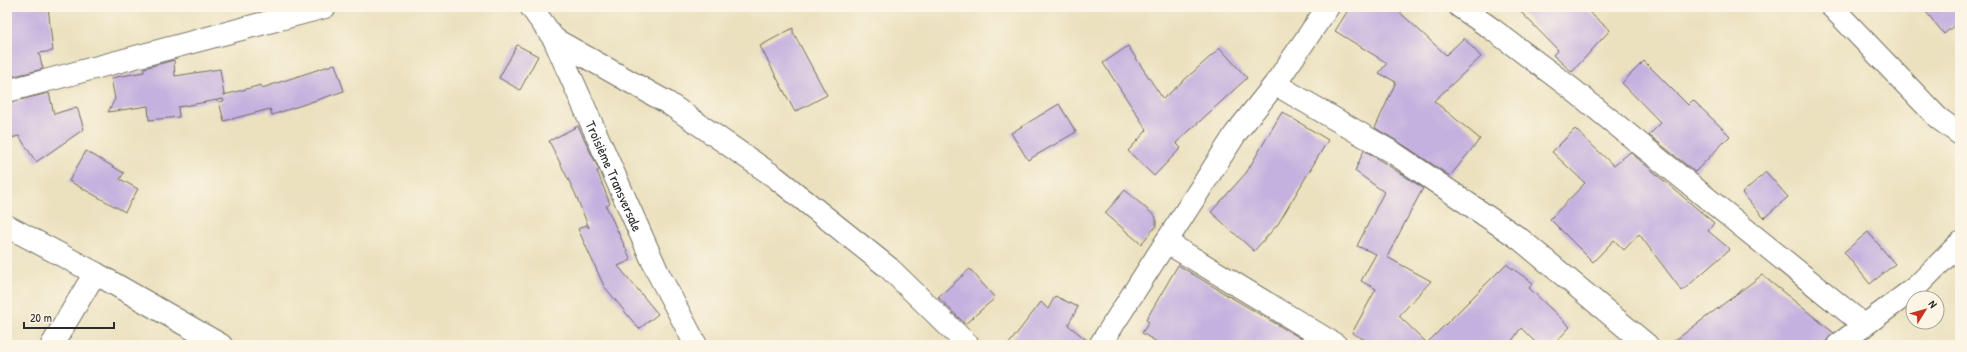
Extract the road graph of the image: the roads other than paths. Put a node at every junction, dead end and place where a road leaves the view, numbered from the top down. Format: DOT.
graph roads {
  1 [pos="325,7"];
  2 [pos="532,7"];
  3 [pos="1328,7"];
  4 [pos="1460,7"];
  5 [pos="1832,7"];
  6 [pos="554,40"];
  7 [pos="1275,84"];
  8 [pos="7,92"];
  9 [pos="1960,134"];
  10 [pos="7,226"];
  11 [pos="1166,242"];
  12 [pos="1960,243"];
  13 [pos="95,273"];
  14 [pos="1864,324"];
  15 [pos="52,345"];
  16 [pos="221,345"];
  17 [pos="696,345"];
  18 [pos="968,345"];
  19 [pos="1100,345"];
  20 [pos="1336,345"];
  21 [pos="1646,345"];
  22 [pos="1838,345"];
  1 -- 8 [label="street"];
  2 -- 6 [label="street, Troisième Transversale"];
  3 -- 7 [label="street"];
  4 -- 14 [label="street"];
  5 -- 9 [label="street"];
  6 -- 17 [label="street, Troisième Transversale"];
  6 -- 18 [label="street"];
  7 -- 11 [label="street"];
  7 -- 21 [label="street"];
  10 -- 13 [label="street"];
  11 -- 19 [label="street"];
  11 -- 20 [label="street"];
  12 -- 14 [label="street"];
  13 -- 15 [label="street"];
  13 -- 16 [label="street"];
  14 -- 22 [label="street"];
}
